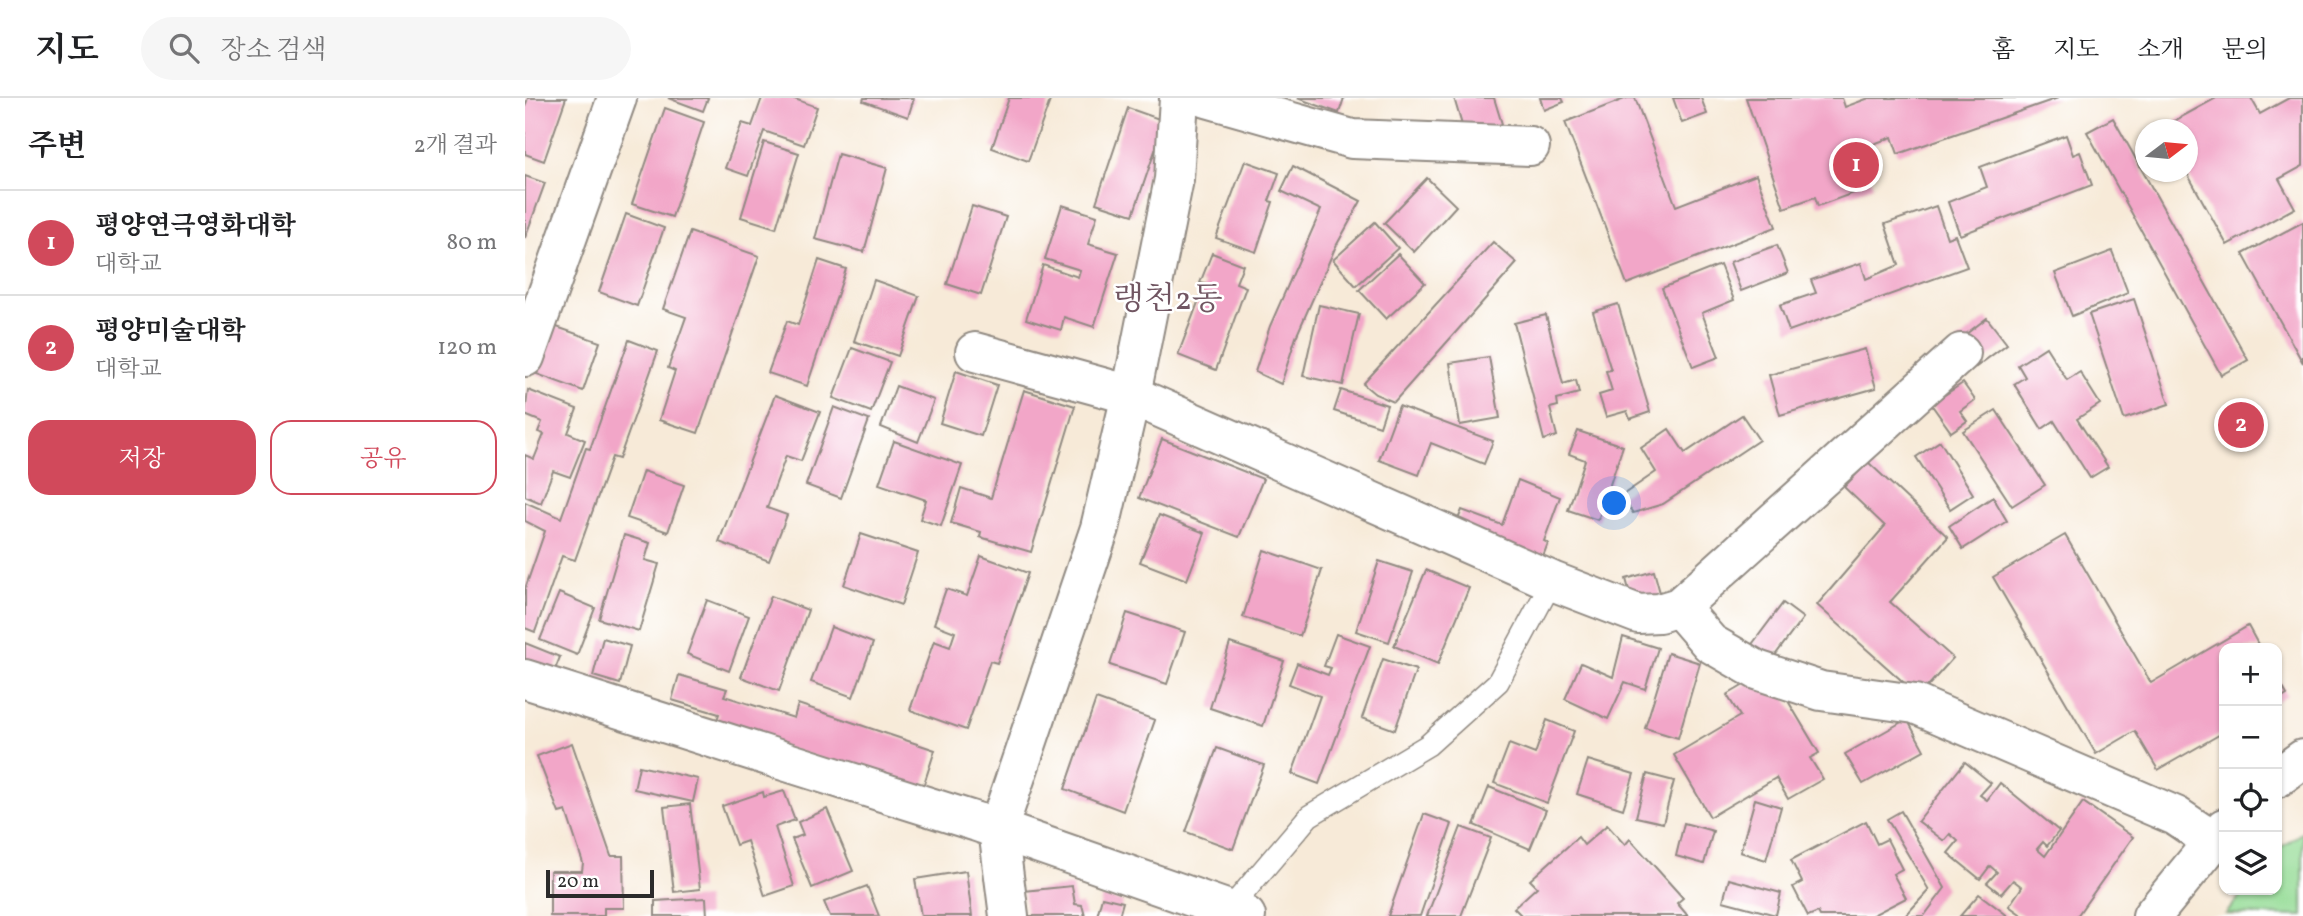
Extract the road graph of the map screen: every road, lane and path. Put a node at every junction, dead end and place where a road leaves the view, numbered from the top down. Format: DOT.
graph roads {
  1 [pos="617,98"];
  2 [pos="1179,98"];
  3 [pos="1207,98"];
  4 [pos="1530,146"];
  5 [pos="975,352"];
  6 [pos="1961,353"];
  7 [pos="525,357"];
  8 [pos="1131,395"];
  9 [pos="1552,581"];
  10 [pos="1679,607"];
  11 [pos="525,679"];
  12 [pos="2303,759"];
  13 [pos="2282,774"];
  14 [pos="998,829"];
  15 [pos="2219,835"];
  16 [pos="1238,913"];
  17 [pos="1009,916"];
  18 [pos="2152,916"];
  1 -- 7 [label="street"];
  2 -- 8 [label="street"];
  3 -- 4 [label="street"];
  5 -- 8 [label="street"];
  6 -- 10 [label="street"];
  8 -- 9 [label="street"];
  8 -- 14 [label="street"];
  9 -- 10 [label="street"];
  9 -- 16 [label="lane"];
  10 -- 15 [label="street"];
  11 -- 14 [label="street"];
  12 -- 13 [label="street"];
  14 -- 16 [label="street"];
  14 -- 17 [label="street"];
  15 -- 18 [label="street"];
}
